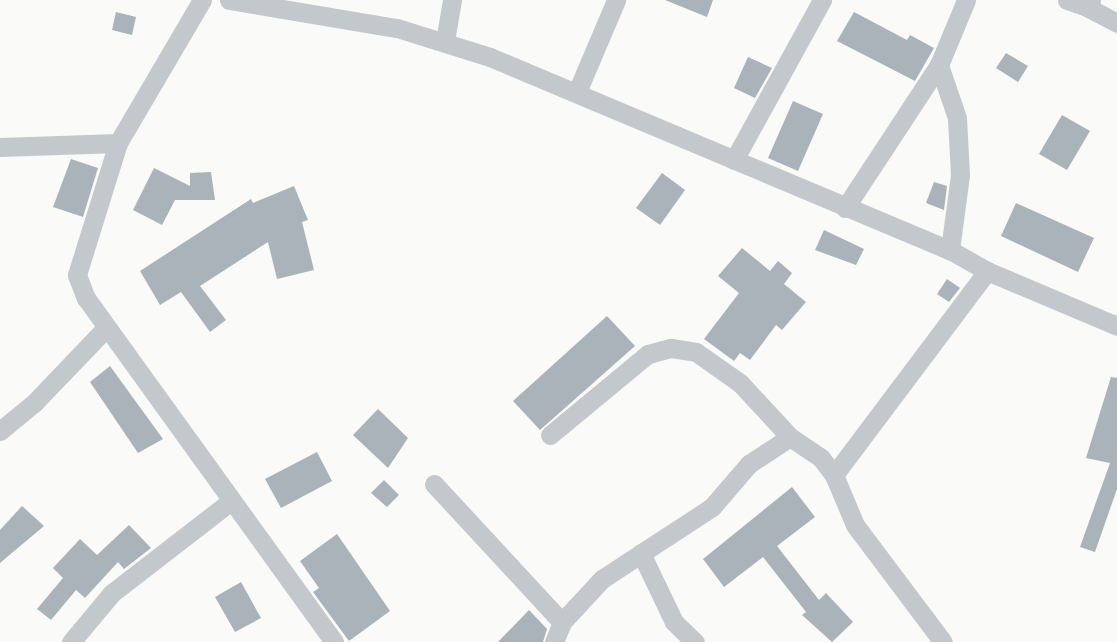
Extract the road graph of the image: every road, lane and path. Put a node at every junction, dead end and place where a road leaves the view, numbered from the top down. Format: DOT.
graph roads {
  1 [pos="202,0"];
  2 [pos="229,0"];
  3 [pos="452,0"];
  4 [pos="616,0"];
  5 [pos="822,0"];
  6 [pos="966,0"];
  7 [pos="1068,0"];
  8 [pos="1089,3"];
  9 [pos="1117,23"];
  10 [pos="445,41"];
  11 [pos="939,66"];
  12 [pos="577,92"];
  13 [pos="118,143"];
  14 [pos="0,147"];
  15 [pos="734,160"];
  16 [pos="844,208"];
  17 [pos="950,250"];
  18 [pos="987,271"];
  19 [pos="1117,326"];
  20 [pos="105,329"];
  21 [pos="0,431"];
  22 [pos="550,434"];
  23 [pos="790,438"];
  24 [pos="834,474"];
  25 [pos="434,484"];
  26 [pos="231,501"];
  27 [pos="641,553"];
  28 [pos="562,622"];
  29 [pos="71,642"];
  30 [pos="334,642"];
  31 [pos="554,642"];
  32 [pos="695,642"];
  33 [pos="943,642"];
  1 -- 13 [label="street"];
  2 -- 10 [label="street"];
  3 -- 10 [label="street"];
  4 -- 12 [label="street"];
  5 -- 15 [label="street"];
  6 -- 11 [label="street"];
  7 -- 8 [label="street"];
  8 -- 9 [label="street"];
  10 -- 12 [label="street"];
  11 -- 16 [label="street"];
  11 -- 17 [label="street"];
  12 -- 15 [label="street"];
  13 -- 14 [label="street"];
  13 -- 20 [label="street"];
  15 -- 16 [label="street"];
  16 -- 17 [label="street"];
  17 -- 18 [label="street"];
  18 -- 19 [label="street"];
  18 -- 24 [label="street"];
  20 -- 21 [label="street"];
  20 -- 26 [label="street"];
  22 -- 23 [label="street"];
  23 -- 24 [label="street"];
  23 -- 27 [label="street"];
  24 -- 33 [label="street"];
  25 -- 28 [label="street"];
  26 -- 29 [label="street"];
  26 -- 30 [label="street"];
  27 -- 28 [label="street"];
  27 -- 32 [label="street"];
  28 -- 31 [label="street"];
}
